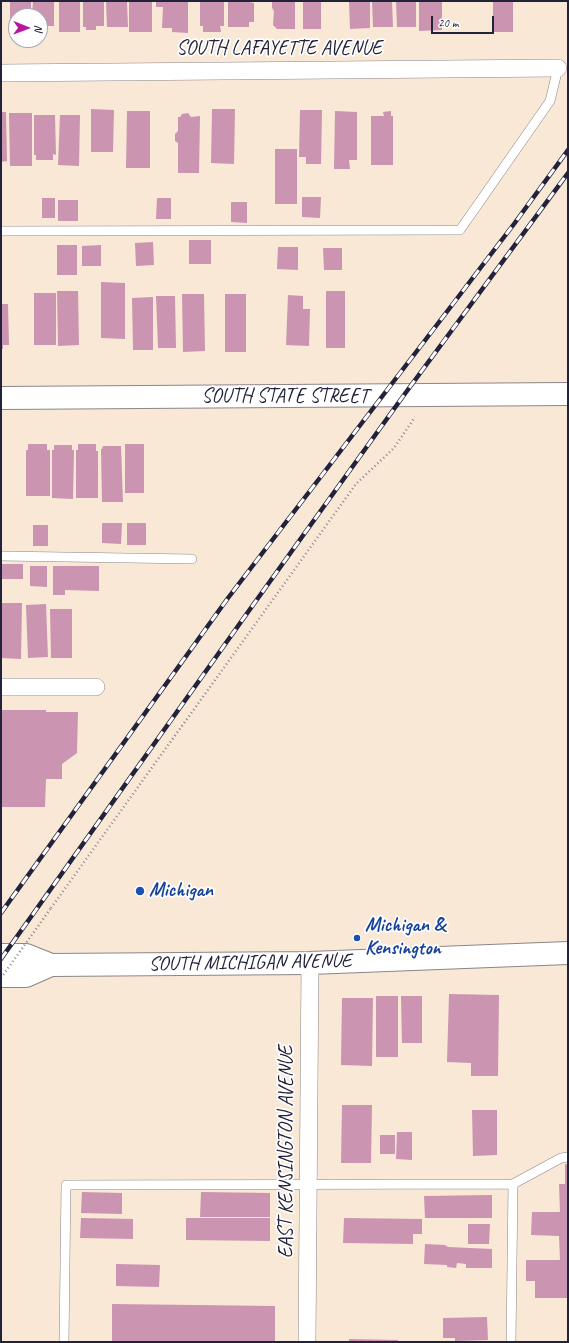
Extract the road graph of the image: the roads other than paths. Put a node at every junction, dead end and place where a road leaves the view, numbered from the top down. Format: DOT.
graph roads {
  1 [pos="558,68"];
  2 [pos="1,73"];
  3 [pos="1,231"];
  4 [pos="568,394"];
  5 [pos="1,398"];
  6 [pos="1,556"];
  7 [pos="192,559"];
  8 [pos="1,687"];
  9 [pos="96,687"];
  10 [pos="568,953"];
  11 [pos="1,955"];
  12 [pos="310,963"];
  13 [pos="51,965"];
  14 [pos="1,977"];
  15 [pos="568,1157"];
  16 [pos="308,1184"];
  17 [pos="513,1184"];
  18 [pos="64,1342"];
  19 [pos="307,1342"];
  20 [pos="511,1342"];
  1 -- 2 [label="street, SOUTH LAFAYETTE AVENUE"];
  1 -- 3 [label="lane"];
  4 -- 5 [label="main road, SOUTH STATE STREET"];
  6 -- 7 [label="lane"];
  8 -- 9 [label="street"];
  10 -- 12 [label="main road, SOUTH MICHIGAN AVENUE"];
  11 -- 13 [label="main road, SOUTH MICHIGAN AVENUE"];
  12 -- 13 [label="main road, SOUTH MICHIGAN AVENUE"];
  12 -- 16 [label="street, EAST KENSINGTON AVENUE"];
  13 -- 14 [label="main road, SOUTH MICHIGAN AVENUE"];
  15 -- 17 [label="lane"];
  16 -- 17 [label="lane"];
  16 -- 18 [label="lane"];
  16 -- 19 [label="street, EAST KENSINGTON AVENUE"];
  17 -- 20 [label="lane"];
}
